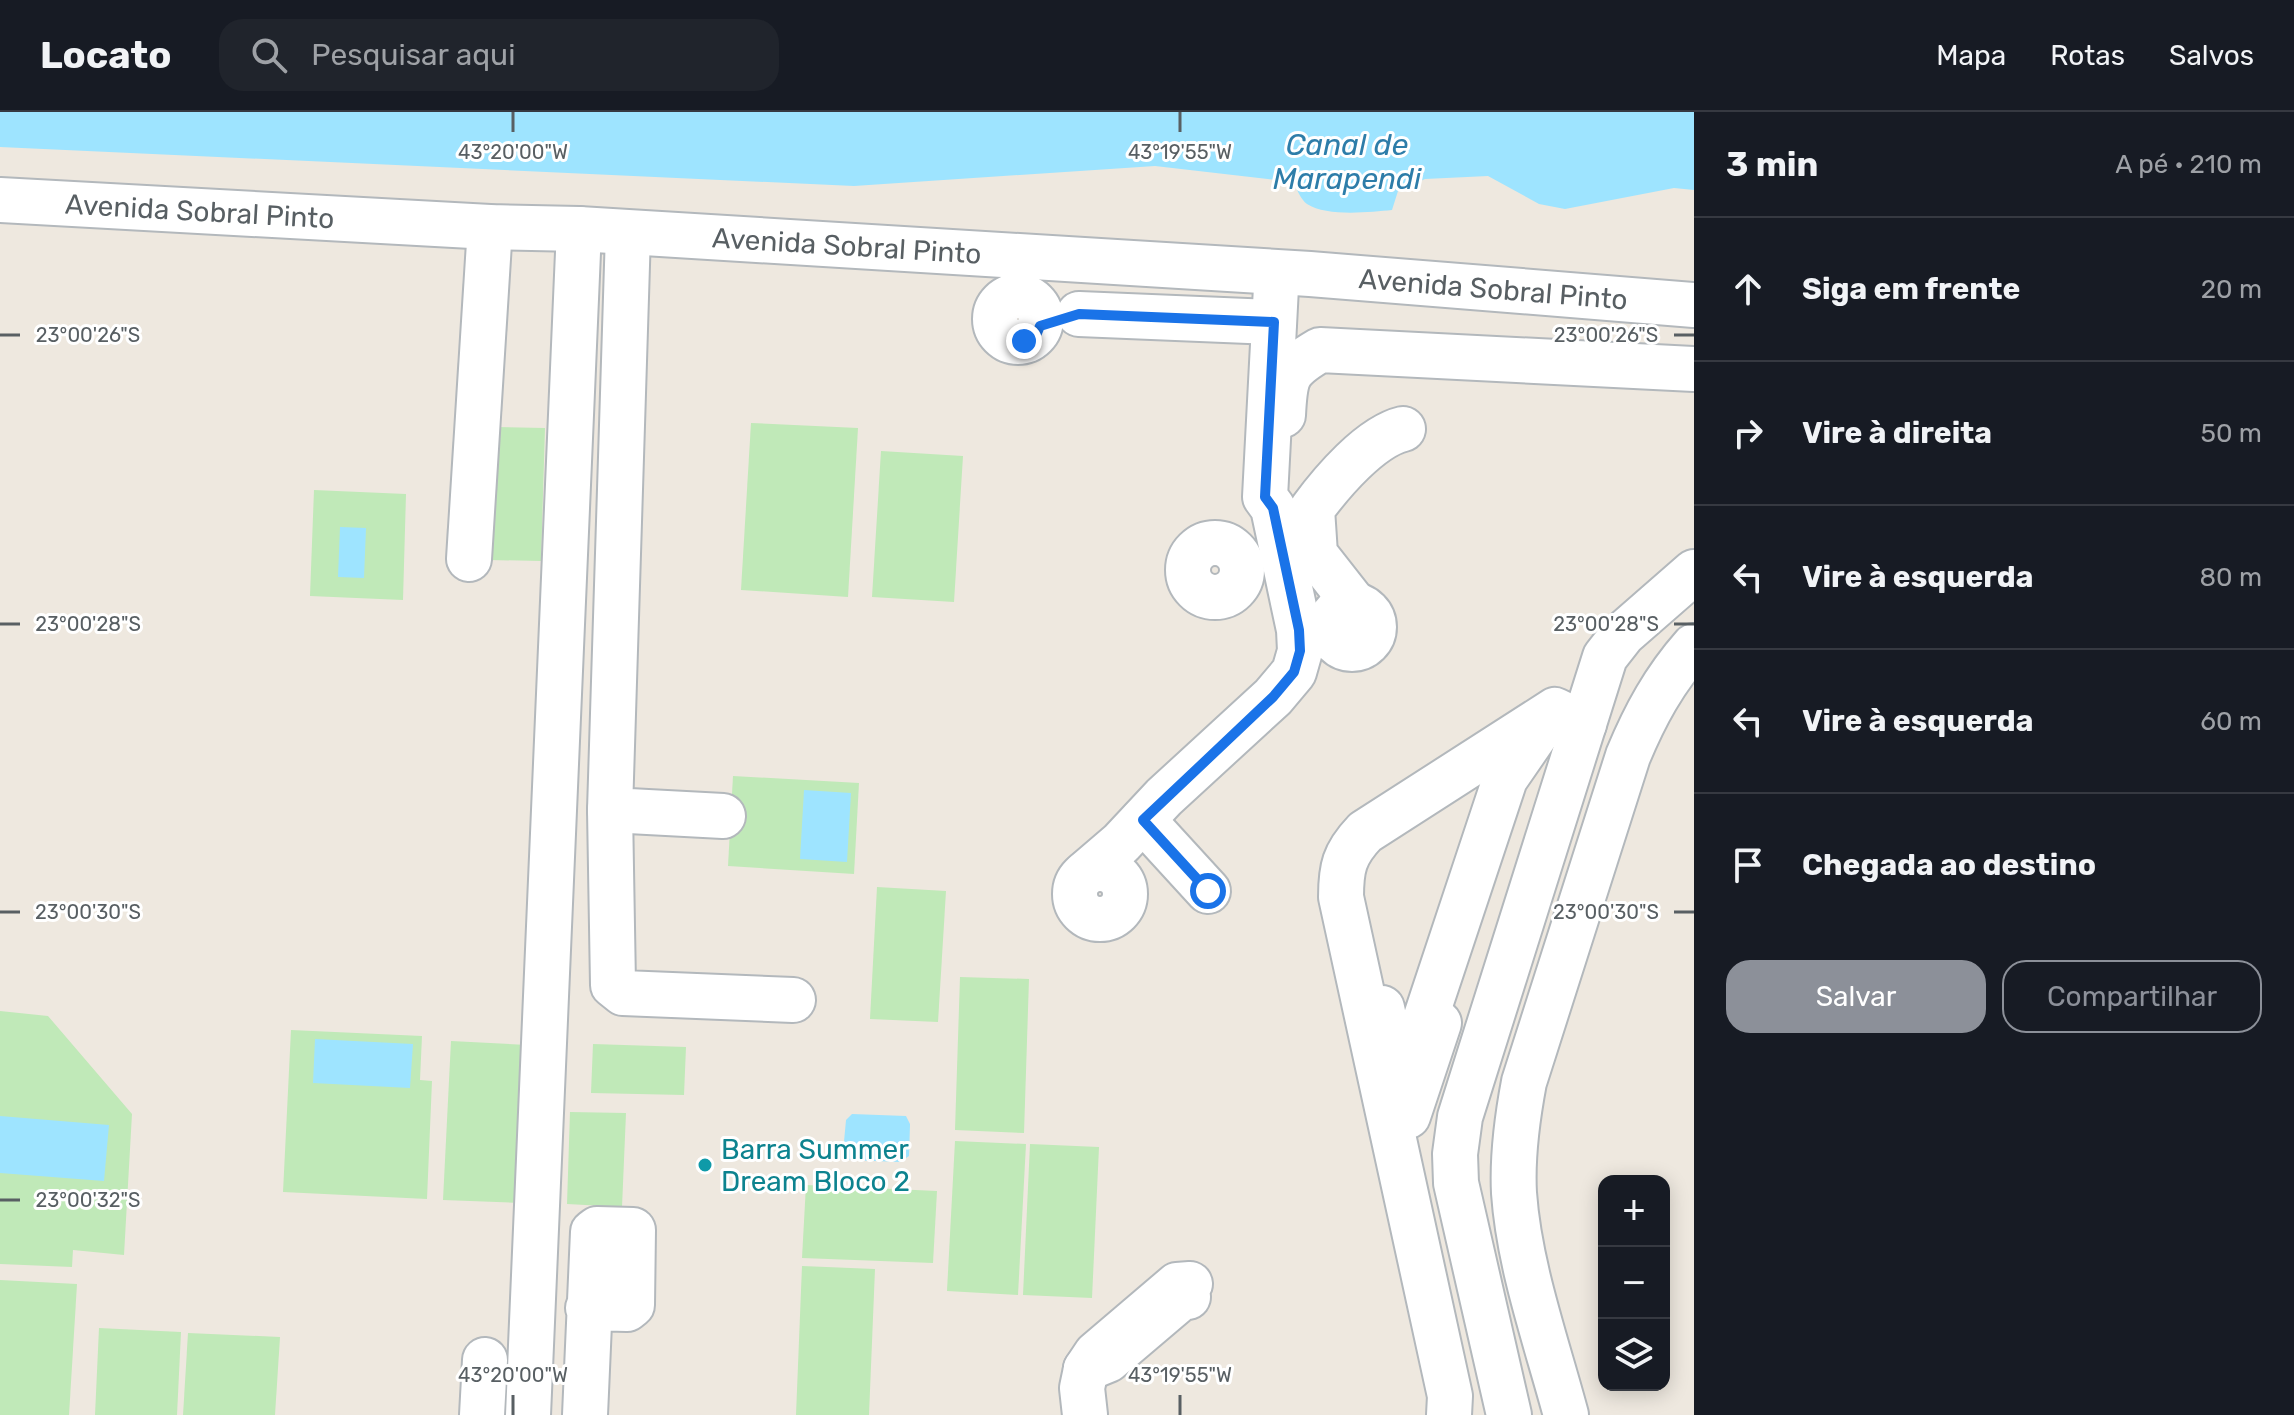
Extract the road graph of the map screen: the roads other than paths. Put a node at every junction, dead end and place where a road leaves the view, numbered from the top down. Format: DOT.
graph roads {
  1 [pos="0,200"];
  2 [pos="490,227"];
  3 [pos="579,229"];
  4 [pos="640,233"];
  5 [pos="1694,305"];
  6 [pos="1274,313"];
  7 [pos="1052,314"];
  8 [pos="1694,352"];
  9 [pos="1694,369"];
  10 [pos="1403,429"];
  11 [pos="1243,523"];
  12 [pos="469,559"];
  13 [pos="1694,572"];
  14 [pos="1694,597"];
  15 [pos="1328,621"];
  16 [pos="1694,646"];
  17 [pos="1582,733"];
  18 [pos="1536,734"];
  19 [pos="1491,775"];
  20 [pos="621,811"];
  21 [pos="723,816"];
  22 [pos="1208,891"];
  23 [pos="793,1000"];
  24 [pos="1392,1053"];
  25 [pos="1408,1116"];
  26 [pos="1189,1290"];
  27 [pos="588,1308"];
  28 [pos="485,1360"];
  29 [pos="482,1415"];
  30 [pos="528,1415"];
  31 [pos="585,1415"];
  32 [pos="1085,1415"];
  33 [pos="1449,1415"];
  34 [pos="1465,1415"];
  35 [pos="1509,1415"];
  36 [pos="1524,1415"];
  37 [pos="1566,1415"];
  1 -- 2 [label="street, Avenida Sobral Pinto"];
  2 -- 3 [label="street, Avenida Sobral Pinto"];
  2 -- 12 [label="street"];
  3 -- 4 [label="street, Avenida Sobral Pinto"];
  3 -- 30 [label="street"];
  4 -- 5 [label="street, Avenida Sobral Pinto"];
  4 -- 20 [label="street"];
  6 -- 7 [label="street"];
  6 -- 8 [label="street"];
  6 -- 11 [label="street"];
  9 -- 11 [label="street"];
  10 -- 15 [label="street"];
  11 -- 15 [label="street"];
  13 -- 17 [label="street"];
  14 -- 36 [label="street"];
  15 -- 22 [label="street"];
  16 -- 37 [label="street"];
  17 -- 18 [label="street"];
  17 -- 33 [label="street"];
  17 -- 35 [label="street"];
  18 -- 19 [label="street"];
  18 -- 25 [label="street"];
  19 -- 24 [label="street"];
  19 -- 24 [label="street"];
  20 -- 21 [label="street"];
  20 -- 23 [label="street"];
  24 -- 25 [label="street"];
  25 -- 34 [label="street"];
  26 -- 32 [label="street"];
  27 -- 31 [label="street"];
  28 -- 29 [label="street"];
}
